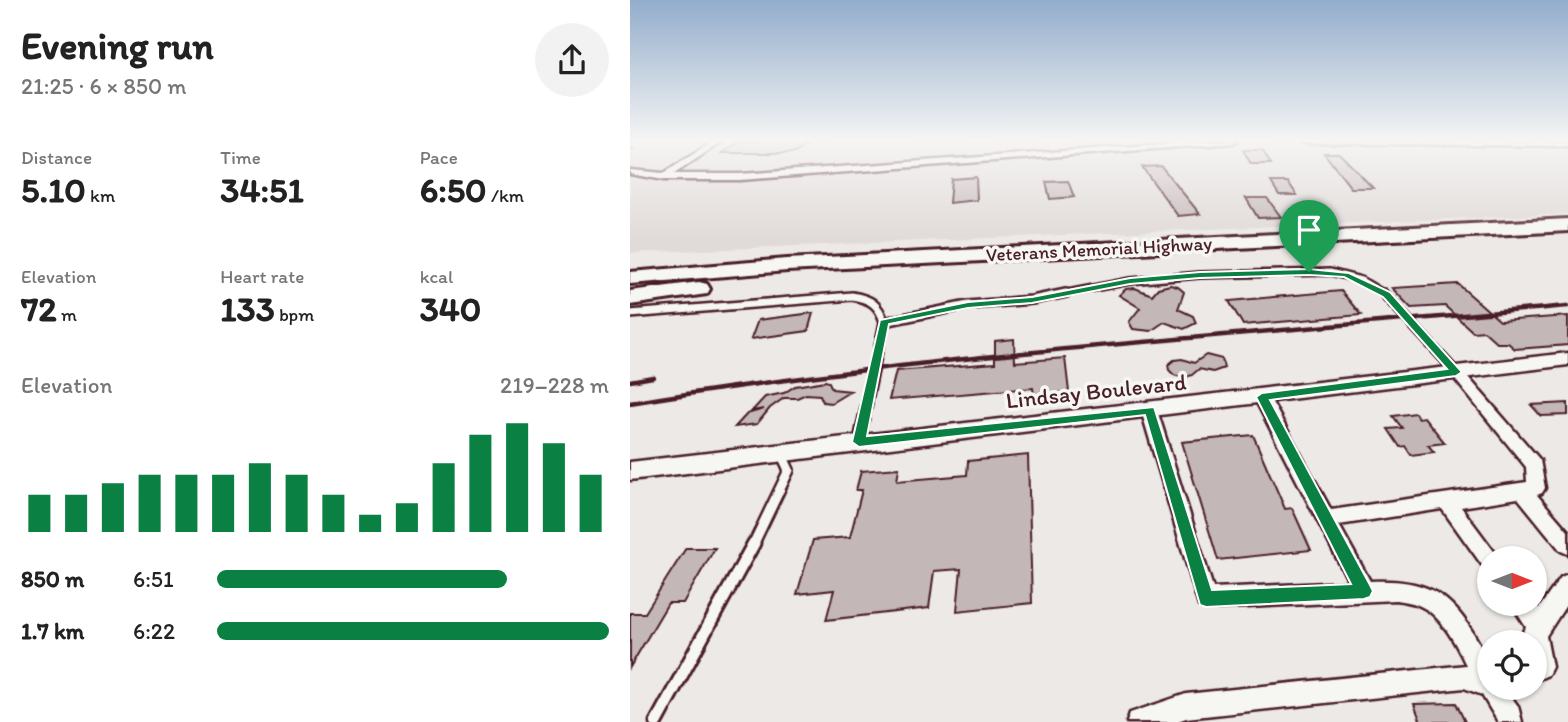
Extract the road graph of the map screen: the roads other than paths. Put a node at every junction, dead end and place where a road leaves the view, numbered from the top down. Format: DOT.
graph roads {
  1 [pos="648,175"];
  2 [pos="668,175"];
  3 [pos="780,175"];
  4 [pos="664,177"];
  5 [pos="1568,225"];
  6 [pos="1568,242"];
  7 [pos="787,265"];
  8 [pos="630,270"];
  9 [pos="630,278"];
  10 [pos="630,296"];
  11 [pos="630,314"];
  12 [pos="884,322"];
  13 [pos="1568,359"];
  14 [pos="1456,372"];
  15 [pos="1262,397"];
  16 [pos="1149,410"];
  17 [pos="859,442"];
  18 [pos="780,452"];
  19 [pos="630,471"];
  20 [pos="1523,491"];
  21 [pos="1448,503"];
  22 [pos="1326,519"];
  23 [pos="1568,545"];
  24 [pos="1479,546"];
  25 [pos="1568,584"];
  26 [pos="1364,591"];
  27 [pos="1531,616"];
  28 [pos="1539,627"];
  29 [pos="1537,630"];
  30 [pos="1477,661"];
  31 [pos="1477,681"];
  32 [pos="1499,700"];
  33 [pos="656,722"];
  34 [pos="1139,722"];
  35 [pos="1510,722"];
  1 -- 4 [label="street"];
  2 -- 4 [label="street"];
  3 -- 4 [label="street"];
  5 -- 7 [label="highway, Veterans Memorial Highway"];
  6 -- 10 [label="highway, Veterans Memorial Highway"];
  7 -- 8 [label="highway"];
  7 -- 9 [label="highway, Veterans Memorial Highway"];
  11 -- 12 [label="lane"];
  12 -- 14 [label="lane"];
  12 -- 17 [label="lane"];
  13 -- 14 [label="street, Lindsay Boulevard"];
  14 -- 15 [label="street, Lindsay Boulevard"];
  14 -- 20 [label="street"];
  15 -- 16 [label="street, Lindsay Boulevard"];
  15 -- 22 [label="street"];
  16 -- 17 [label="street, Lindsay Boulevard"];
  16 -- 26 [label="street"];
  17 -- 18 [label="street, Lindsay Boulevard"];
  18 -- 19 [label="street, Lindsay Boulevard"];
  18 -- 33 [label="lane"];
  20 -- 21 [label="street"];
  20 -- 23 [label="street"];
  21 -- 22 [label="street"];
  21 -- 24 [label="street"];
  22 -- 26 [label="street"];
  25 -- 28 [label="street"];
  26 -- 30 [label="street"];
  27 -- 28 [label="street"];
  28 -- 29 [label="street"];
  31 -- 34 [label="street"];
  32 -- 35 [label="street"];
}
